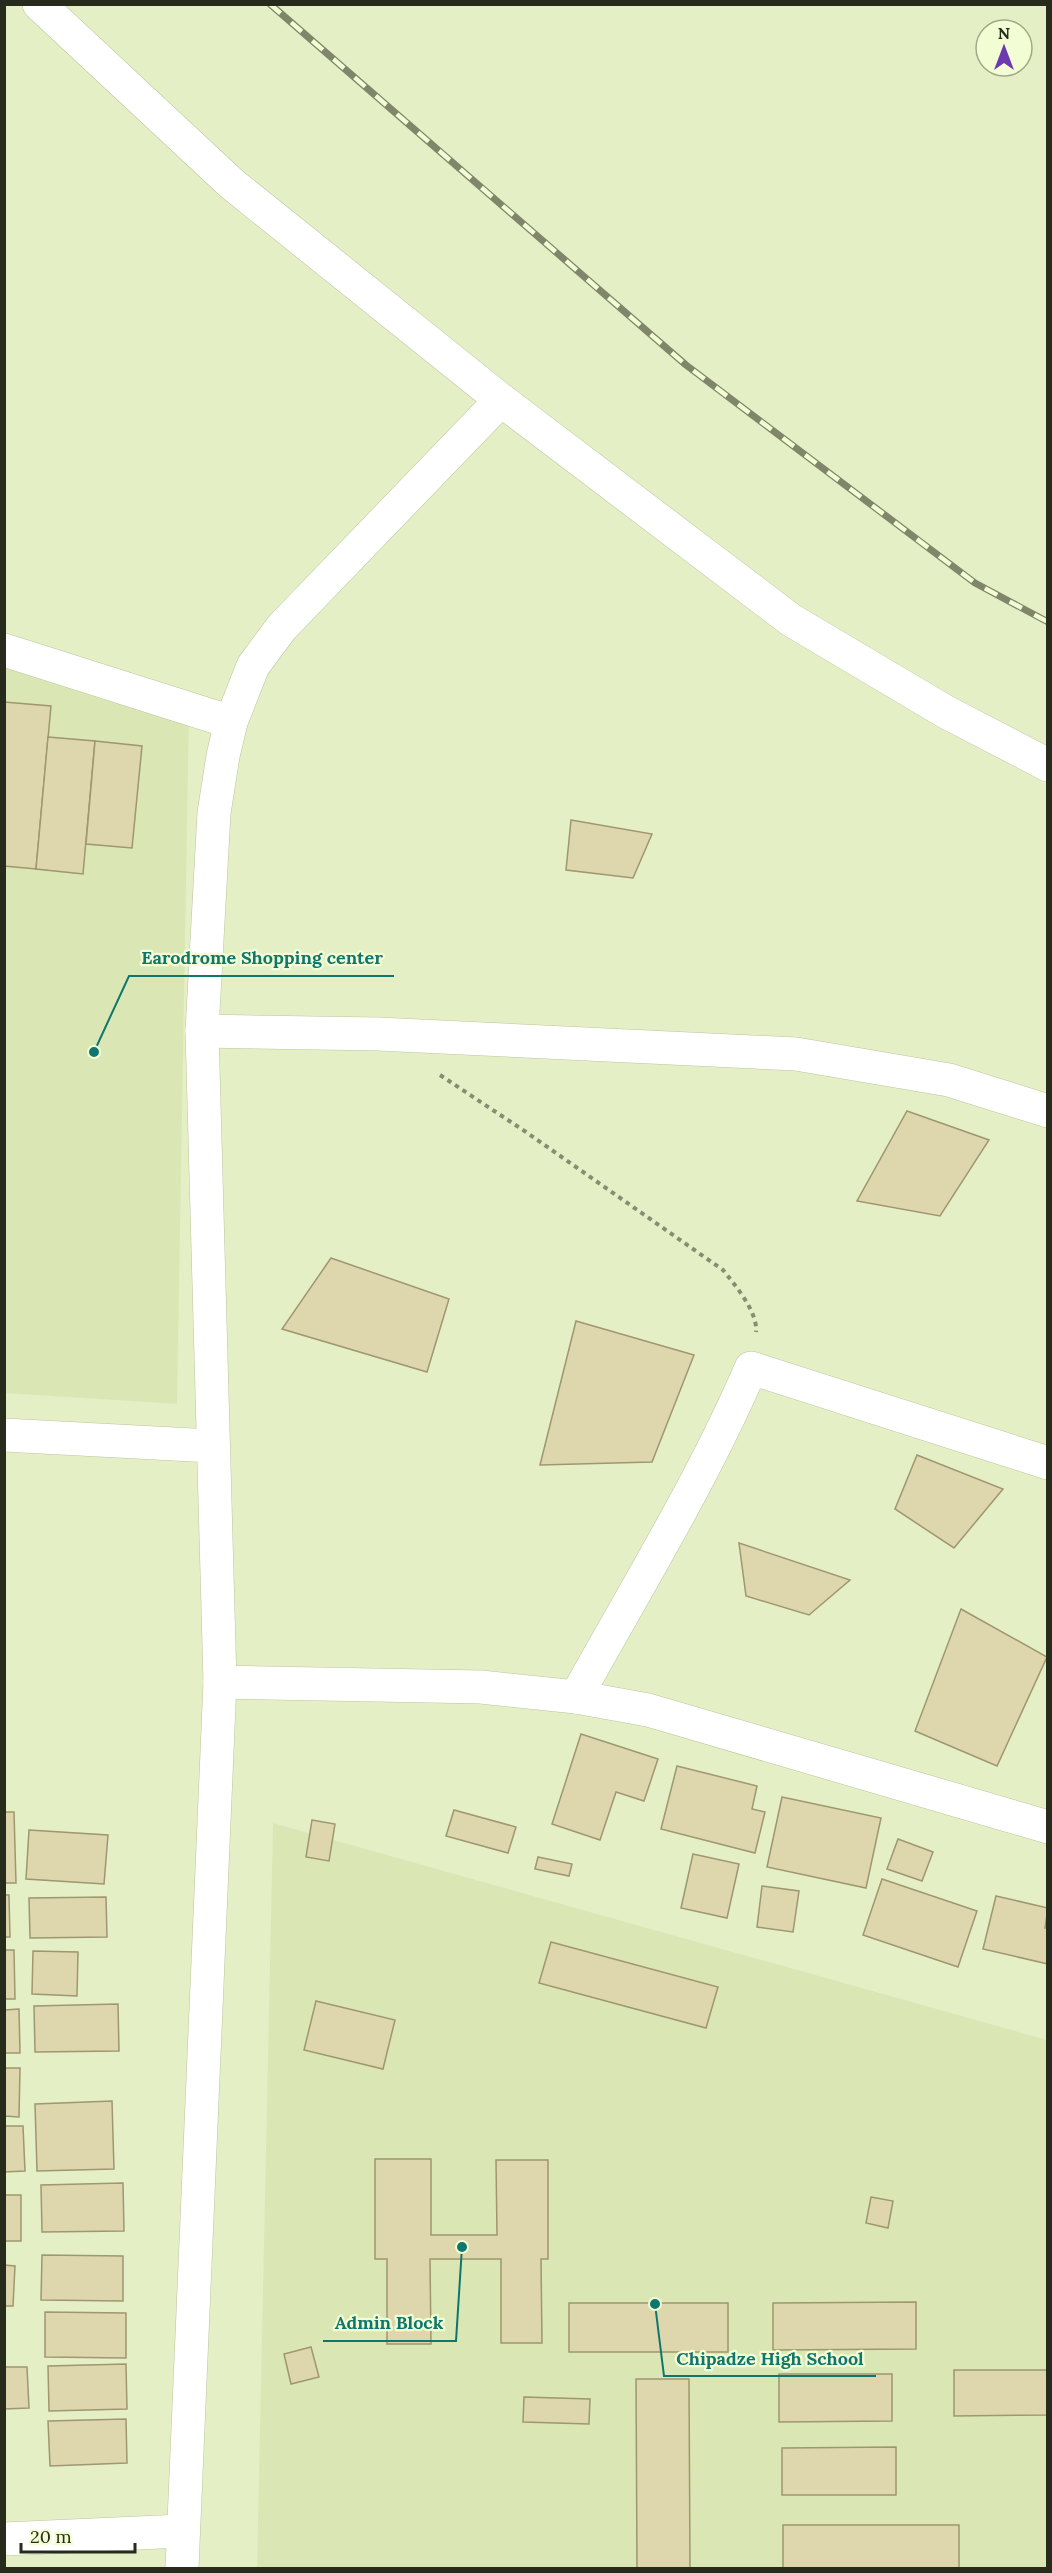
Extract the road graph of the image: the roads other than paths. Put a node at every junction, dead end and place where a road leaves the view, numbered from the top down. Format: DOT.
graph roads {
  1 [pos="39,4"];
  2 [pos="501,400"];
  3 [pos="4,650"];
  4 [pos="231,722"];
  5 [pos="1047,765"];
  6 [pos="202,1030"];
  7 [pos="1047,1112"];
  8 [pos="4,1435"];
  9 [pos="212,1446"];
  10 [pos="1047,1463"];
  11 [pos="220,1682"];
  12 [pos="576,1697"];
  13 [pos="1047,1827"];
  14 [pos="182,2531"];
  15 [pos="4,2539"];
  16 [pos="182,2568"];
  1 -- 2 [label="street"];
  2 -- 4 [label="street"];
  2 -- 5 [label="street"];
  3 -- 4 [label="street"];
  4 -- 6 [label="street"];
  6 -- 7 [label="street"];
  6 -- 9 [label="street"];
  8 -- 9 [label="street"];
  9 -- 11 [label="street"];
  10 -- 12 [label="street"];
  11 -- 12 [label="street"];
  11 -- 14 [label="street"];
  12 -- 13 [label="street"];
  14 -- 15 [label="street"];
  14 -- 16 [label="street"];
}
